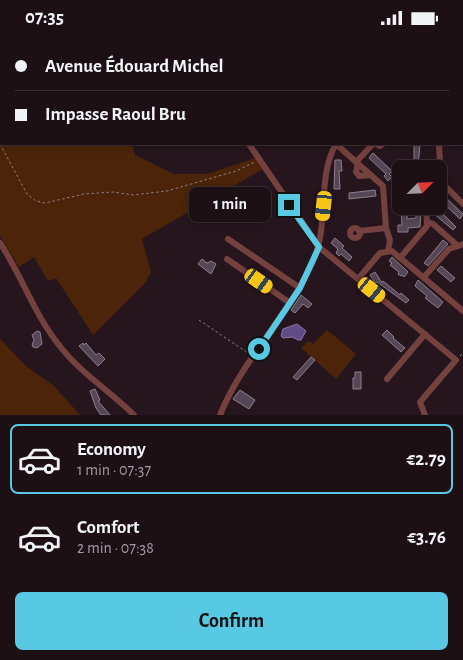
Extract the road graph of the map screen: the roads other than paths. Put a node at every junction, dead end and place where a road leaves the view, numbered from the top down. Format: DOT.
graph roads {
  1 [pos="250,145"];
  2 [pos="336,145"];
  3 [pos="337,145"];
  4 [pos="374,145"];
  5 [pos="439,145"];
  6 [pos="440,160"];
  7 [pos="357,163"];
  8 [pos="448,191"];
  9 [pos="463,204"];
  10 [pos="427,215"];
  11 [pos="428,223"];
  12 [pos="386,228"];
  13 [pos="359,231"];
  14 [pos="228,239"];
  15 [pos="0,243"];
  16 [pos="461,245"];
  17 [pos="319,247"];
  18 [pos="388,251"];
  19 [pos="400,258"];
  20 [pos="227,259"];
  21 [pos="424,277"];
  22 [pos="358,279"];
  23 [pos="300,288"];
  24 [pos="290,303"];
  25 [pos="460,303"];
  26 [pos="463,311"];
  27 [pos="426,334"];
  28 [pos="387,379"];
  29 [pos="134,415"];
  30 [pos="220,415"];
  31 [pos="425,415"];
  1 -- 17 [label="street"];
  2 -- 17 [label="street"];
  3 -- 7 [label="street"];
  4 -- 7 [label="street"];
  5 -- 6 [label="street"];
  7 -- 12 [label="street"];
  8 -- 9 [label="street"];
  10 -- 11 [label="street"];
  11 -- 16 [label="street"];
  11 -- 19 [label="street"];
  12 -- 13 [label="street"];
  12 -- 18 [label="street"];
  14 -- 23 [label="street"];
  15 -- 29 [label="street"];
  16 -- 21 [label="street"];
  17 -- 22 [label="street"];
  17 -- 23 [label="street"];
  18 -- 19 [label="street"];
  18 -- 22 [label="street"];
  19 -- 21 [label="street"];
  20 -- 24 [label="street"];
  21 -- 25 [label="street"];
  22 -- 27 [label="street"];
  23 -- 24 [label="street"];
  24 -- 30 [label="street"];
  25 -- 26 [label="street"];
  27 -- 28 [label="street"];
  27 -- 31 [label="street"];
}
